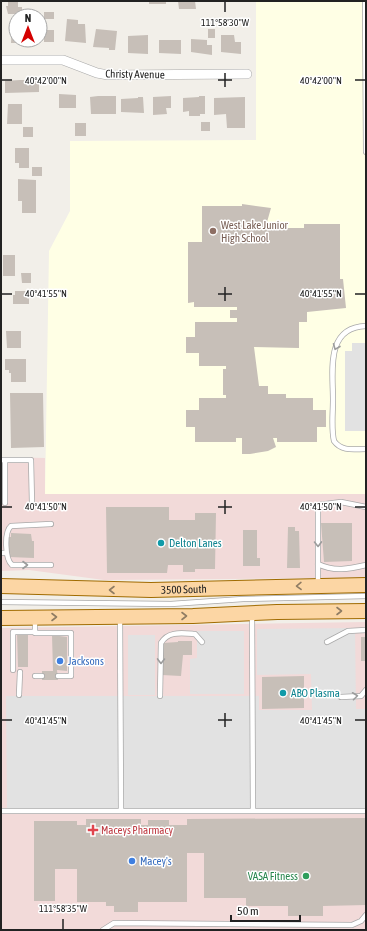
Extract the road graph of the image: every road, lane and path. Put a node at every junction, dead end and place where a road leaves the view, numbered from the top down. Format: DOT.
graph roads {
  1 [pos="364,1"];
  2 [pos="1,60"];
  3 [pos="247,74"];
  4 [pos="366,152"];
  5 [pos="366,326"];
  6 [pos="366,449"];
  7 [pos="3,460"];
  8 [pos="5,503"];
  9 [pos="32,503"];
  10 [pos="366,506"];
  11 [pos="51,524"];
  12 [pos="1,553"];
  13 [pos="7,553"];
  14 [pos="318,564"];
  15 [pos="366,565"];
  16 [pos="51,566"];
  17 [pos="366,585"];
  18 [pos="1,586"];
  19 [pos="318,586"];
  20 [pos="366,596"];
  21 [pos="1,602"];
  22 [pos="366,611"];
  23 [pos="252,612"];
  24 [pos="120,616"];
  25 [pos="35,617"];
  26 [pos="1,618"];
  27 [pos="366,630"];
  28 [pos="35,632"];
  29 [pos="202,642"];
  30 [pos="327,642"];
  31 [pos="13,670"];
  32 [pos="20,672"];
  33 [pos="35,676"];
  34 [pos="42,676"];
  35 [pos="58,676"];
  36 [pos="366,690"];
  37 [pos="19,695"];
  38 [pos="160,696"];
  39 [pos="342,697"];
  40 [pos="1,811"];
  41 [pos="121,811"];
  42 [pos="253,811"];
  43 [pos="366,811"];
  44 [pos="366,915"];
  45 [pos="103,930"];
  1 -- 4 [label="lane"];
  2 -- 3 [label="street, Christy Avenue"];
  5 -- 6 [label="lane, one-way"];
  7 -- 8 [label="lane"];
  7 -- 9 [label="lane"];
  10 -- 14 [label="lane, one-way"];
  11 -- 13 [label="lane"];
  12 -- 13 [label="lane"];
  13 -- 16 [label="lane, one-way"];
  14 -- 15 [label="lane"];
  14 -- 19 [label="lane"];
  17 -- 19 [label="main road, 3500 South"];
  19 -- 18 [label="main road, 3500 South, one-way"];
  20 -- 21 [label="lane"];
  23 -- 22 [label="main road, one-way"];
  24 -- 23 [label="main road, one-way"];
  23 -- 42 [label="lane"];
  25 -- 24 [label="main road, one-way"];
  24 -- 41 [label="lane"];
  25 -- 26 [label="main road"];
  25 -- 28 [label="lane"];
  27 -- 30 [label="lane"];
  28 -- 31 [label="lane"];
  28 -- 35 [label="lane"];
  29 -- 38 [label="lane, one-way"];
  32 -- 37 [label="lane"];
  33 -- 34 [label="lane"];
  39 -- 36 [label="lane, one-way"];
  40 -- 41 [label="lane"];
  41 -- 42 [label="lane"];
  42 -- 43 [label="lane"];
  44 -- 45 [label="lane"];
}
